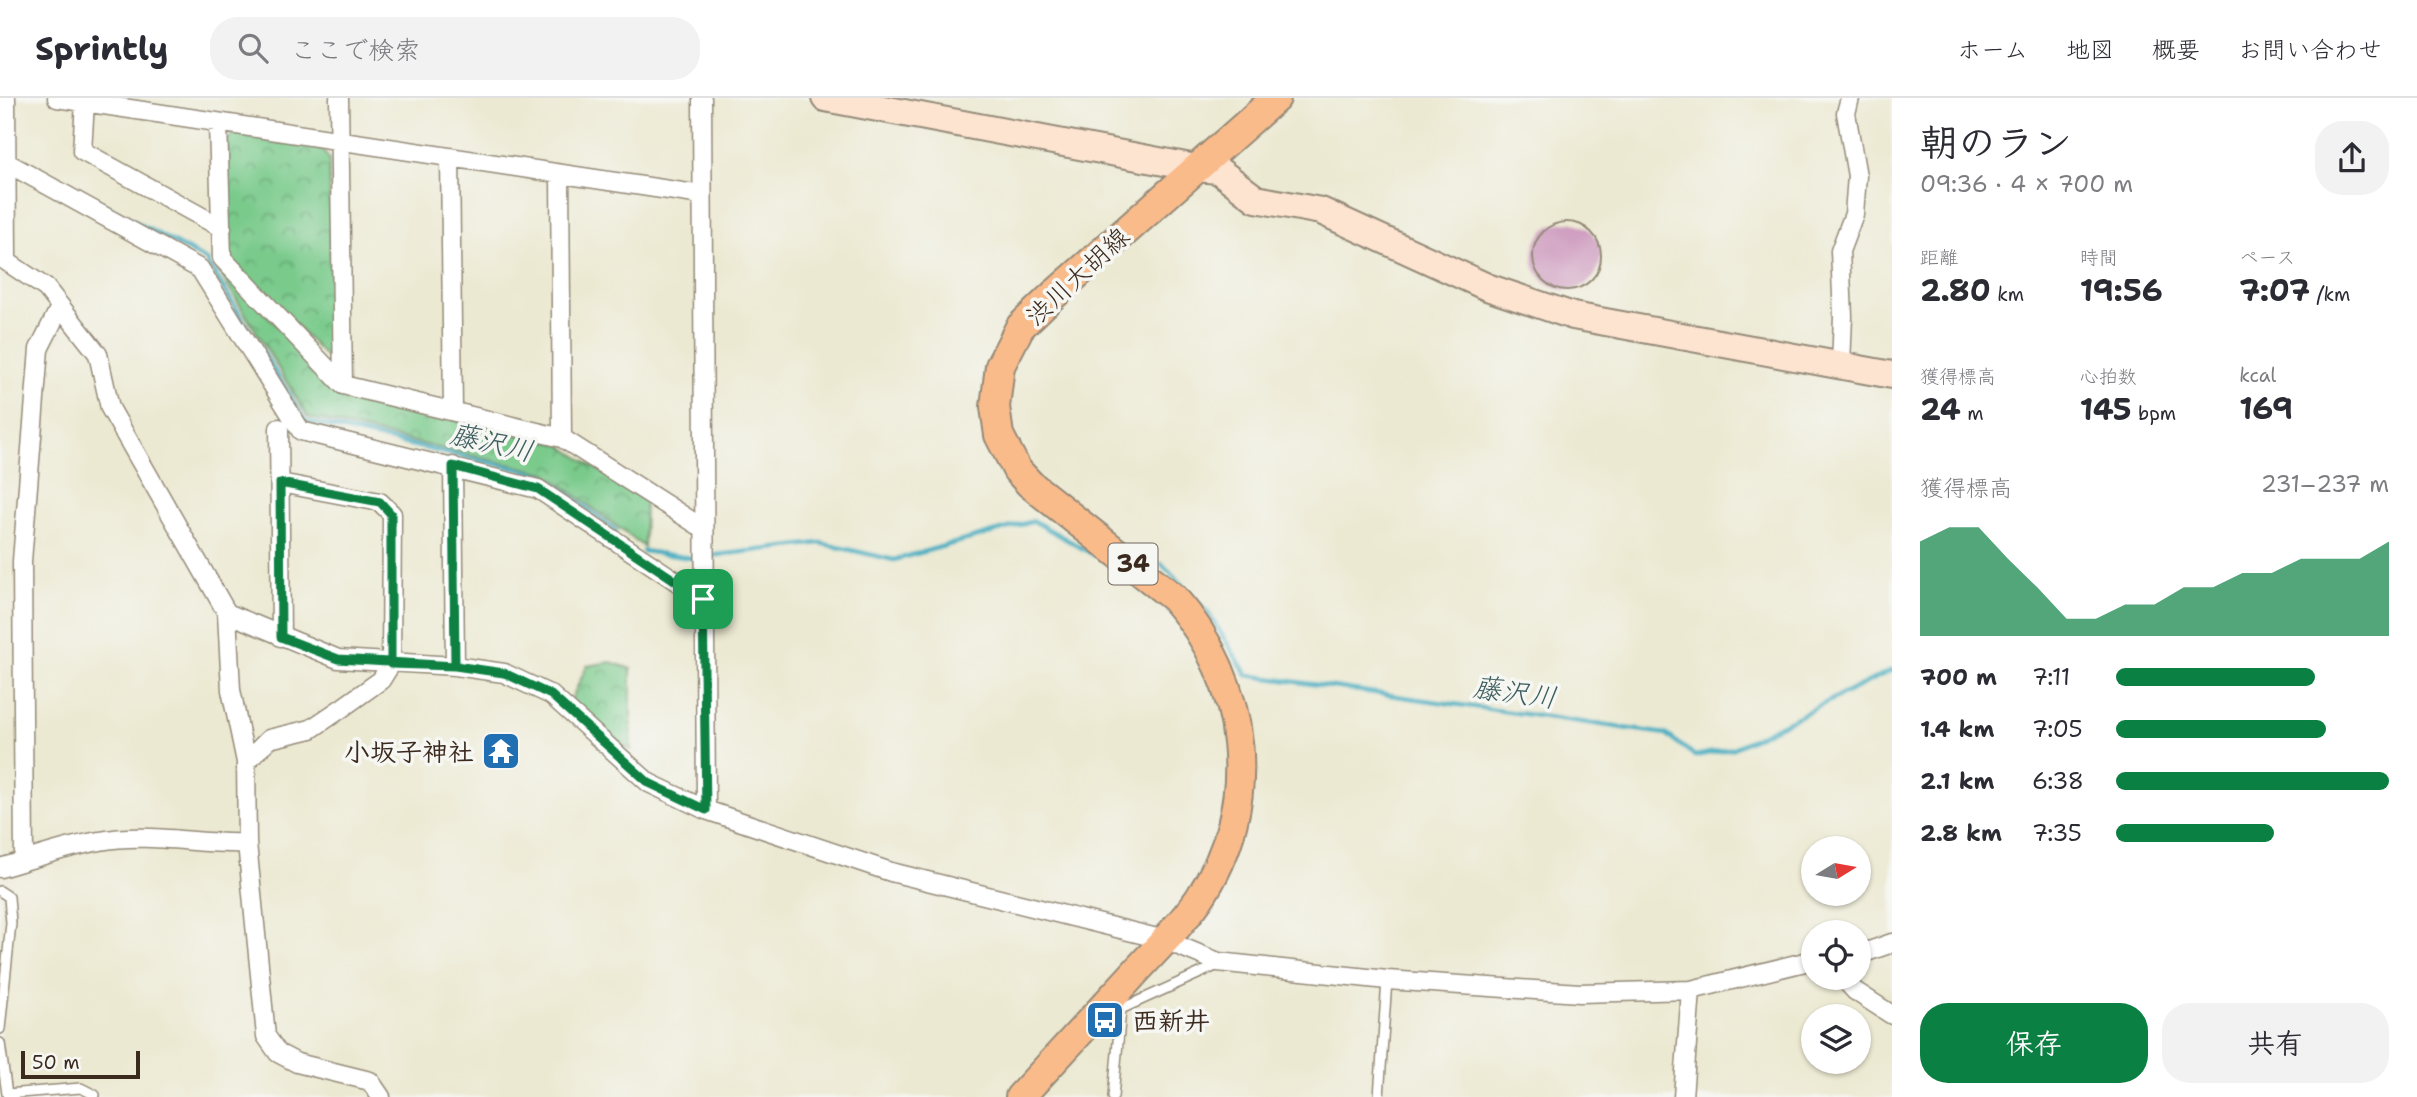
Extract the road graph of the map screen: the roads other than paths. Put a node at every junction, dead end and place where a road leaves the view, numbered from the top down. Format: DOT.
graph roads {
  1 [pos="6,98"];
  2 [pos="57,98"];
  3 [pos="339,98"];
  4 [pos="702,98"];
  5 [pos="825,98"];
  6 [pos="1276,98"];
  7 [pos="1850,98"];
  8 [pos="85,102"];
  9 [pos="218,123"];
  10 [pos="340,140"];
  11 [pos="450,157"];
  12 [pos="3,161"];
  13 [pos="1196,168"];
  14 [pos="560,174"];
  15 [pos="702,195"];
  16 [pos="222,228"];
  17 [pos="3,258"];
  18 [pos="60,307"];
  19 [pos="1841,366"];
  20 [pos="1892,375"];
  21 [pos="343,385"];
  22 [pos="453,411"];
  23 [pos="279,428"];
  24 [pos="562,438"];
  25 [pos="453,466"];
  26 [pos="280,483"];
  27 [pos="704,529"];
  28 [pos="703,599"];
  29 [pos="227,613"];
  30 [pos="281,637"];
  31 [pos="391,664"];
  32 [pos="455,666"];
  33 [pos="246,762"];
  34 [pos="706,810"];
  35 [pos="247,843"];
  36 [pos="24,861"];
  37 [pos="0,868"];
  38 [pos="0,891"];
  39 [pos="1165,940"];
  40 [pos="1892,943"];
  41 [pos="1871,950"];
  42 [pos="1223,962"];
  43 [pos="1801,963"];
  44 [pos="1387,980"];
  45 [pos="1691,990"];
  46 [pos="1854,990"];
  47 [pos="1115,1005"];
  48 [pos="1892,1015"];
  49 [pos="0,1029"];
  50 [pos="0,1043"];
  51 [pos="95,1094"];
  52 [pos="381,1097"];
  53 [pos="1020,1097"];
  54 [pos="1113,1097"];
  55 [pos="1379,1097"];
  56 [pos="1683,1097"];
  1 -- 12 [label="street"];
  2 -- 8 [label="street"];
  3 -- 10 [label="street"];
  4 -- 15 [label="street"];
  5 -- 13 [label="street"];
  6 -- 13 [label="main road, 渋川大胡線 / 34"];
  7 -- 19 [label="street"];
  8 -- 9 [label="street"];
  8 -- 16 [label="street"];
  9 -- 10 [label="street"];
  9 -- 16 [label="street"];
  10 -- 11 [label="street"];
  10 -- 21 [label="street"];
  11 -- 14 [label="street"];
  11 -- 22 [label="street"];
  12 -- 17 [label="street"];
  12 -- 25 [label="street"];
  13 -- 19 [label="street"];
  13 -- 39 [label="main road, 渋川大胡線 / 34"];
  14 -- 15 [label="street"];
  14 -- 24 [label="street"];
  15 -- 27 [label="street"];
  16 -- 21 [label="street"];
  17 -- 18 [label="street"];
  18 -- 29 [label="street"];
  18 -- 36 [label="street"];
  19 -- 20 [label="street"];
  21 -- 22 [label="street"];
  22 -- 24 [label="street"];
  23 -- 26 [label="street"];
  24 -- 27 [label="street"];
  25 -- 28 [label="street"];
  25 -- 32 [label="street"];
  26 -- 30 [label="street"];
  26 -- 31 [label="street"];
  27 -- 28 [label="street"];
  28 -- 34 [label="street"];
  29 -- 30 [label="street"];
  29 -- 33 [label="street"];
  30 -- 31 [label="street"];
  31 -- 32 [label="street"];
  31 -- 33 [label="street"];
  32 -- 34 [label="street"];
  33 -- 35 [label="street"];
  34 -- 39 [label="street"];
  35 -- 36 [label="street"];
  35 -- 52 [label="street"];
  36 -- 37 [label="street"];
  38 -- 49 [label="lane"];
  39 -- 42 [label="street"];
  39 -- 47 [label="main road, 渋川大胡線 / 34"];
  40 -- 41 [label="street"];
  42 -- 44 [label="street"];
  42 -- 47 [label="lane"];
  43 -- 45 [label="street"];
  44 -- 45 [label="street"];
  44 -- 55 [label="lane"];
  45 -- 56 [label="street"];
  46 -- 48 [label="street"];
  47 -- 53 [label="main road, 渋川大胡線 / 34"];
  47 -- 54 [label="lane"];
  50 -- 51 [label="lane"];
}
